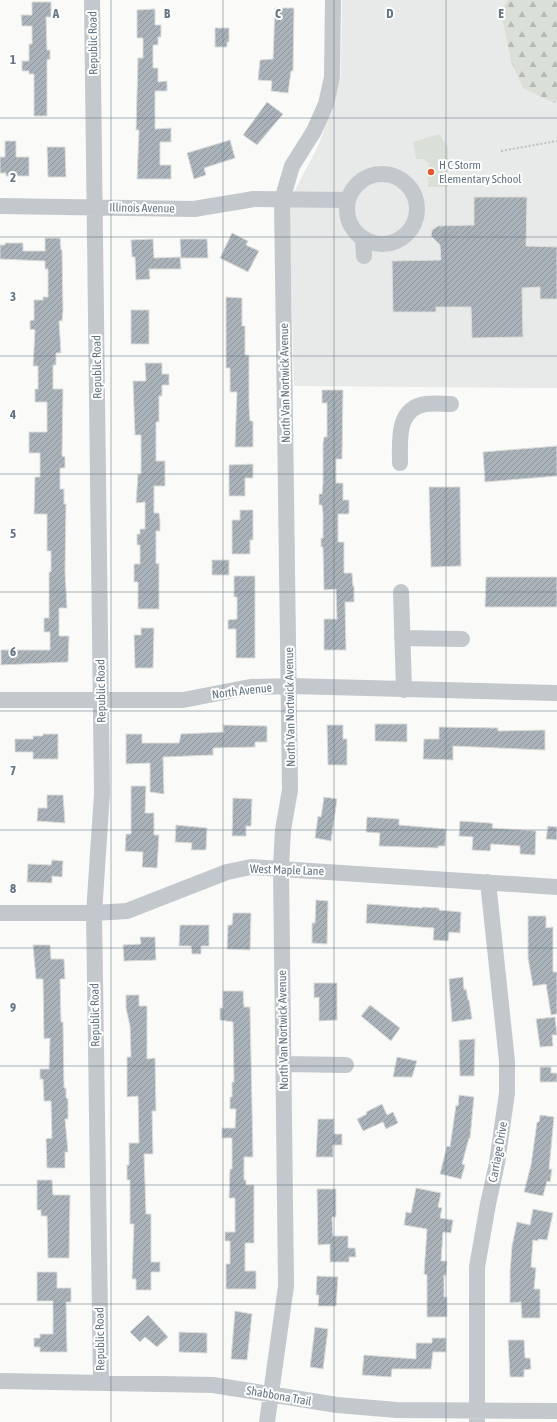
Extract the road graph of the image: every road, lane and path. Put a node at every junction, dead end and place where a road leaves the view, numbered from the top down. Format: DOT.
graph roads {
  1 [pos="92,0"];
  2 [pos="332,0"];
  3 [pos="557,141"];
  4 [pos="501,151"];
  5 [pos="282,200"];
  6 [pos="348,200"];
  7 [pos="0,206"];
  8 [pos="95,207"];
  9 [pos="364,240"];
  10 [pos="364,256"];
  11 [pos="451,404"];
  12 [pos="400,463"];
  13 [pos="401,592"];
  14 [pos="402,638"];
  15 [pos="462,639"];
  16 [pos="290,686"];
  17 [pos="404,690"];
  18 [pos="557,693"];
  19 [pos="0,700"];
  20 [pos="102,701"];
  21 [pos="281,868"];
  22 [pos="488,882"];
  23 [pos="557,887"];
  24 [pos="0,913"];
  25 [pos="94,913"];
  26 [pos="284,1064"];
  27 [pos="346,1065"];
  28 [pos="0,1381"];
  29 [pos="101,1382"];
  30 [pos="270,1394"];
  31 [pos="557,1411"];
  32 [pos="477,1416"];
  33 [pos="267,1422"];
  1 -- 8 [label="street, Republic Road"];
  2 -- 5 [label="street, North Van Nortwick Avenue"];
  3 -- 4 [label="path"];
  5 -- 6 [label="street, Illinois Avenue"];
  5 -- 8 [label="street, Illinois Avenue"];
  5 -- 16 [label="street, North Van Nortwick Avenue"];
  6 -- 9 [label="street"];
  6 -- 9 [label="street"];
  7 -- 8 [label="street, Illinois Avenue"];
  8 -- 20 [label="street, Republic Road"];
  9 -- 10 [label="street"];
  11 -- 12 [label="street"];
  13 -- 14 [label="street"];
  14 -- 15 [label="street"];
  14 -- 17 [label="street"];
  16 -- 17 [label="street, North Avenue"];
  16 -- 20 [label="street, North Avenue"];
  16 -- 21 [label="street, North Van Nortwick Avenue"];
  17 -- 18 [label="street, North Avenue"];
  19 -- 20 [label="street, North Avenue"];
  20 -- 25 [label="street, Republic Road"];
  21 -- 22 [label="street, West Maple Lane"];
  21 -- 25 [label="street, West Maple Lane"];
  21 -- 26 [label="street, North Van Nortwick Avenue"];
  22 -- 23 [label="street, West Maple Lane"];
  22 -- 32 [label="street, Carriage Drive"];
  24 -- 25 [label="street, West Maple Lane"];
  25 -- 29 [label="street, Republic Road"];
  26 -- 27 [label="street"];
  26 -- 30 [label="street, North Van Nortwick Avenue"];
  28 -- 29 [label="street, Shabbona Trail"];
  29 -- 30 [label="street, Shabbona Trail"];
  30 -- 32 [label="street, Shabbona Trail"];
  30 -- 33 [label="street, North Van Nortwick Avenue"];
  31 -- 32 [label="street, Shabbona Trail"];
}
